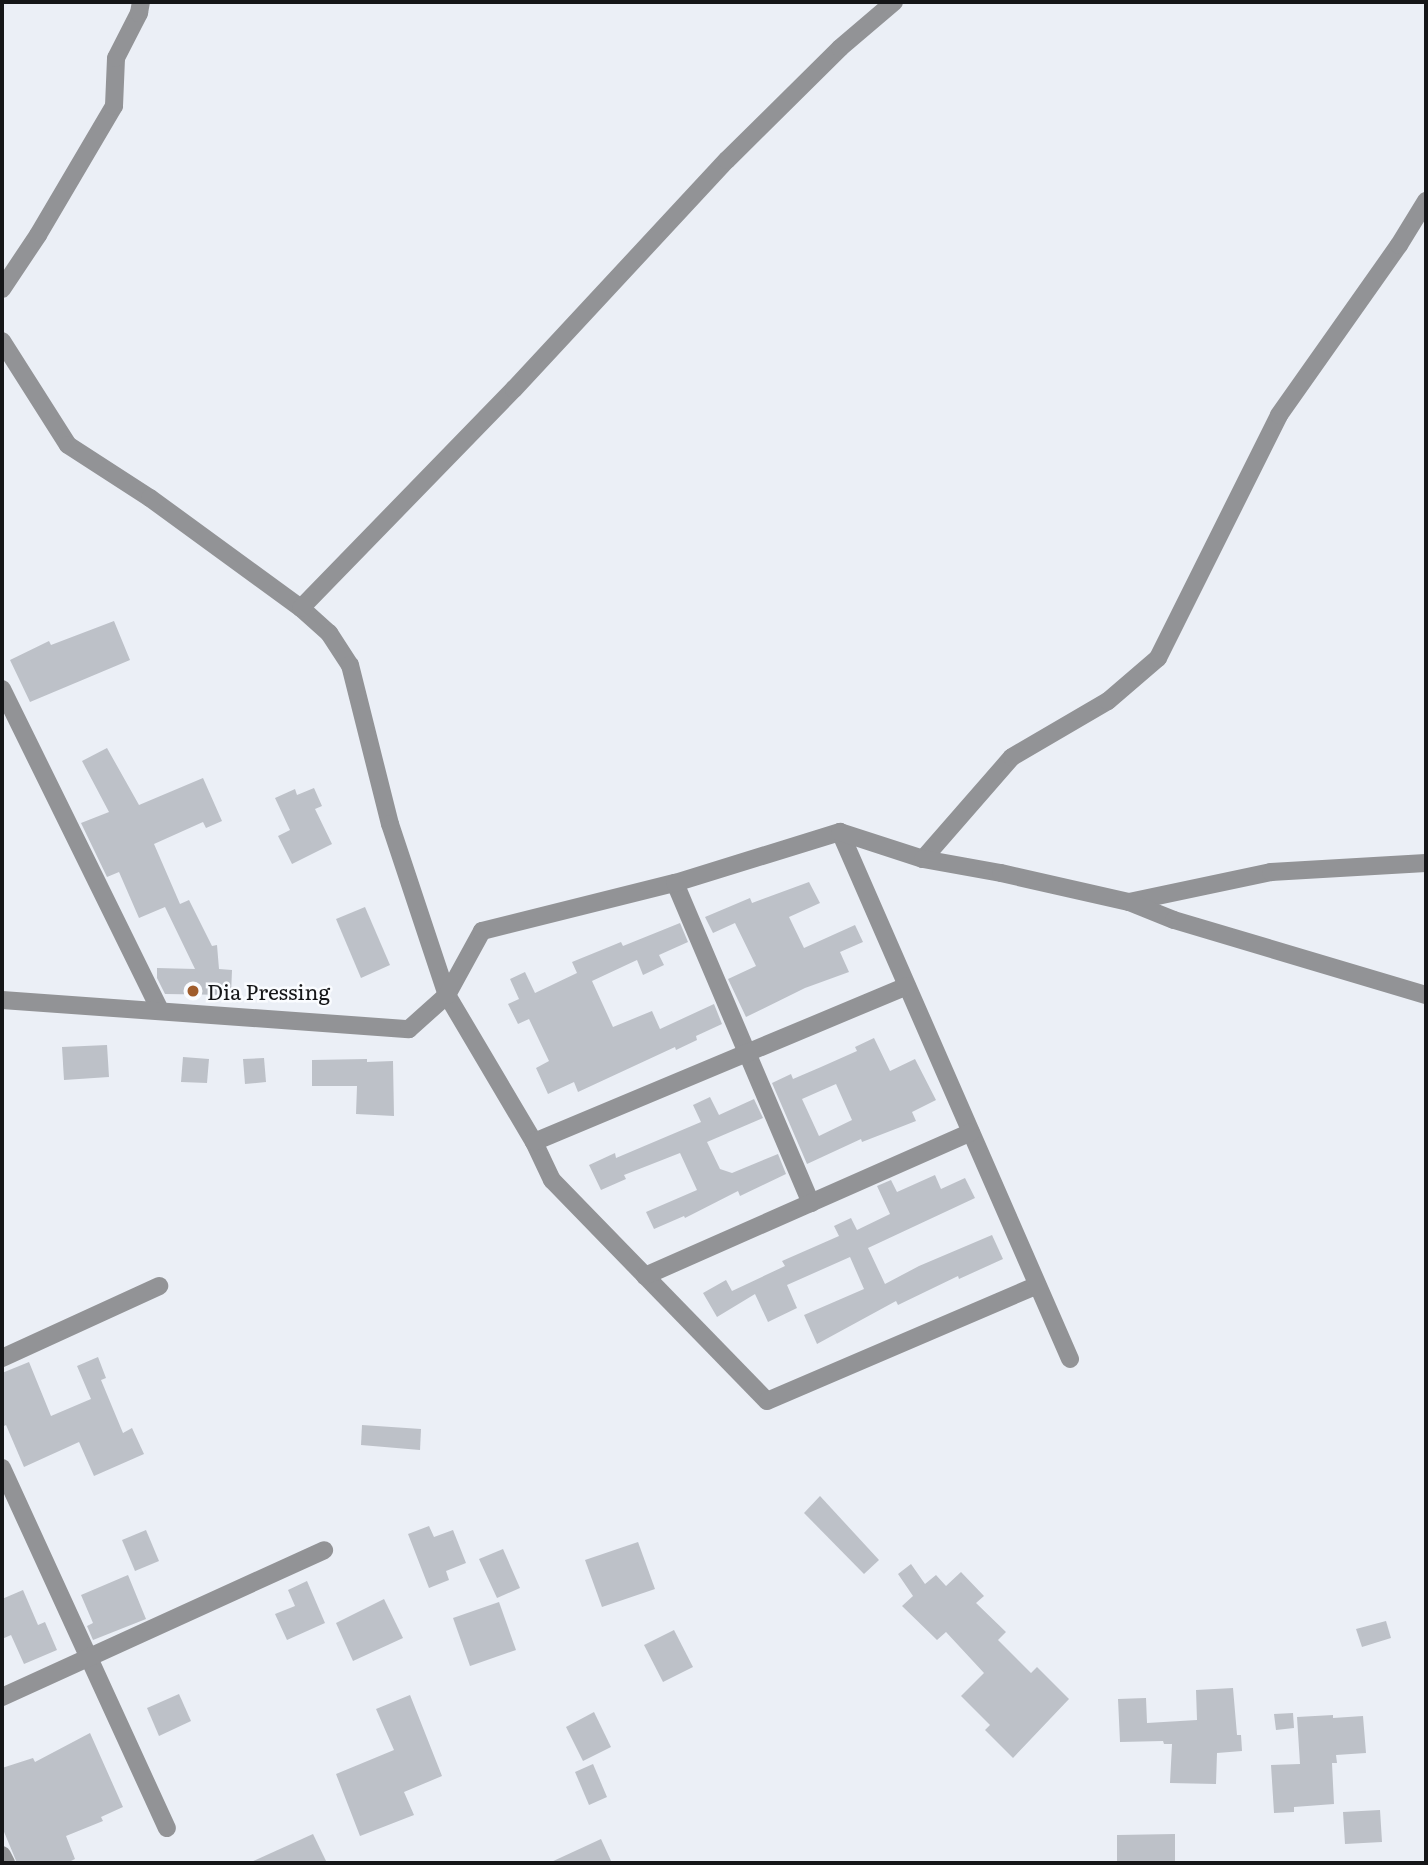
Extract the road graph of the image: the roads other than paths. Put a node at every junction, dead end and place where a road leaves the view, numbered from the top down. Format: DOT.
graph roads {
  1 [pos="141,2"];
  2 [pos="894,2"];
  3 [pos="1426,201"];
  4 [pos="2,289"];
  5 [pos="2,341"];
  6 [pos="301,608"];
  7 [pos="2,688"];
  8 [pos="840,832"];
  9 [pos="923,859"];
  10 [pos="1426,863"];
  11 [pos="675,883"];
  12 [pos="1129,902"];
  13 [pos="907,986"];
  14 [pos="447,995"];
  15 [pos="1426,995"];
  16 [pos="2,1000"];
  17 [pos="160,1010"];
  18 [pos="747,1052"];
  19 [pos="971,1132"];
  20 [pos="534,1142"];
  21 [pos="811,1203"];
  22 [pos="645,1276"];
  23 [pos="1037,1285"];
  24 [pos="159,1286"];
  25 [pos="2,1358"];
  26 [pos="1070,1359"];
  27 [pos="2,1468"];
  28 [pos="324,1550"];
  29 [pos="89,1657"];
  30 [pos="2,1698"];
  31 [pos="167,1828"];
  32 [pos="2,1855"];
  33 [pos="6,1863"];
  1 -- 4 [label="street"];
  2 -- 6 [label="street"];
  3 -- 9 [label="street"];
  5 -- 6 [label="street"];
  6 -- 14 [label="street"];
  7 -- 17 [label="street"];
  8 -- 9 [label="street"];
  8 -- 11 [label="street"];
  8 -- 13 [label="street"];
  9 -- 12 [label="street"];
  10 -- 12 [label="street"];
  11 -- 14 [label="street"];
  11 -- 18 [label="street"];
  12 -- 15 [label="street"];
  13 -- 18 [label="street"];
  13 -- 19 [label="street"];
  14 -- 17 [label="street"];
  14 -- 20 [label="street"];
  16 -- 17 [label="street"];
  18 -- 20 [label="street"];
  18 -- 21 [label="street"];
  19 -- 21 [label="street"];
  19 -- 23 [label="street"];
  20 -- 22 [label="street"];
  21 -- 22 [label="street"];
  22 -- 23 [label="street"];
  23 -- 26 [label="street"];
  24 -- 25 [label="street"];
  27 -- 29 [label="street"];
  28 -- 29 [label="street"];
  29 -- 30 [label="street"];
  29 -- 31 [label="street"];
  32 -- 33 [label="street"];
}
